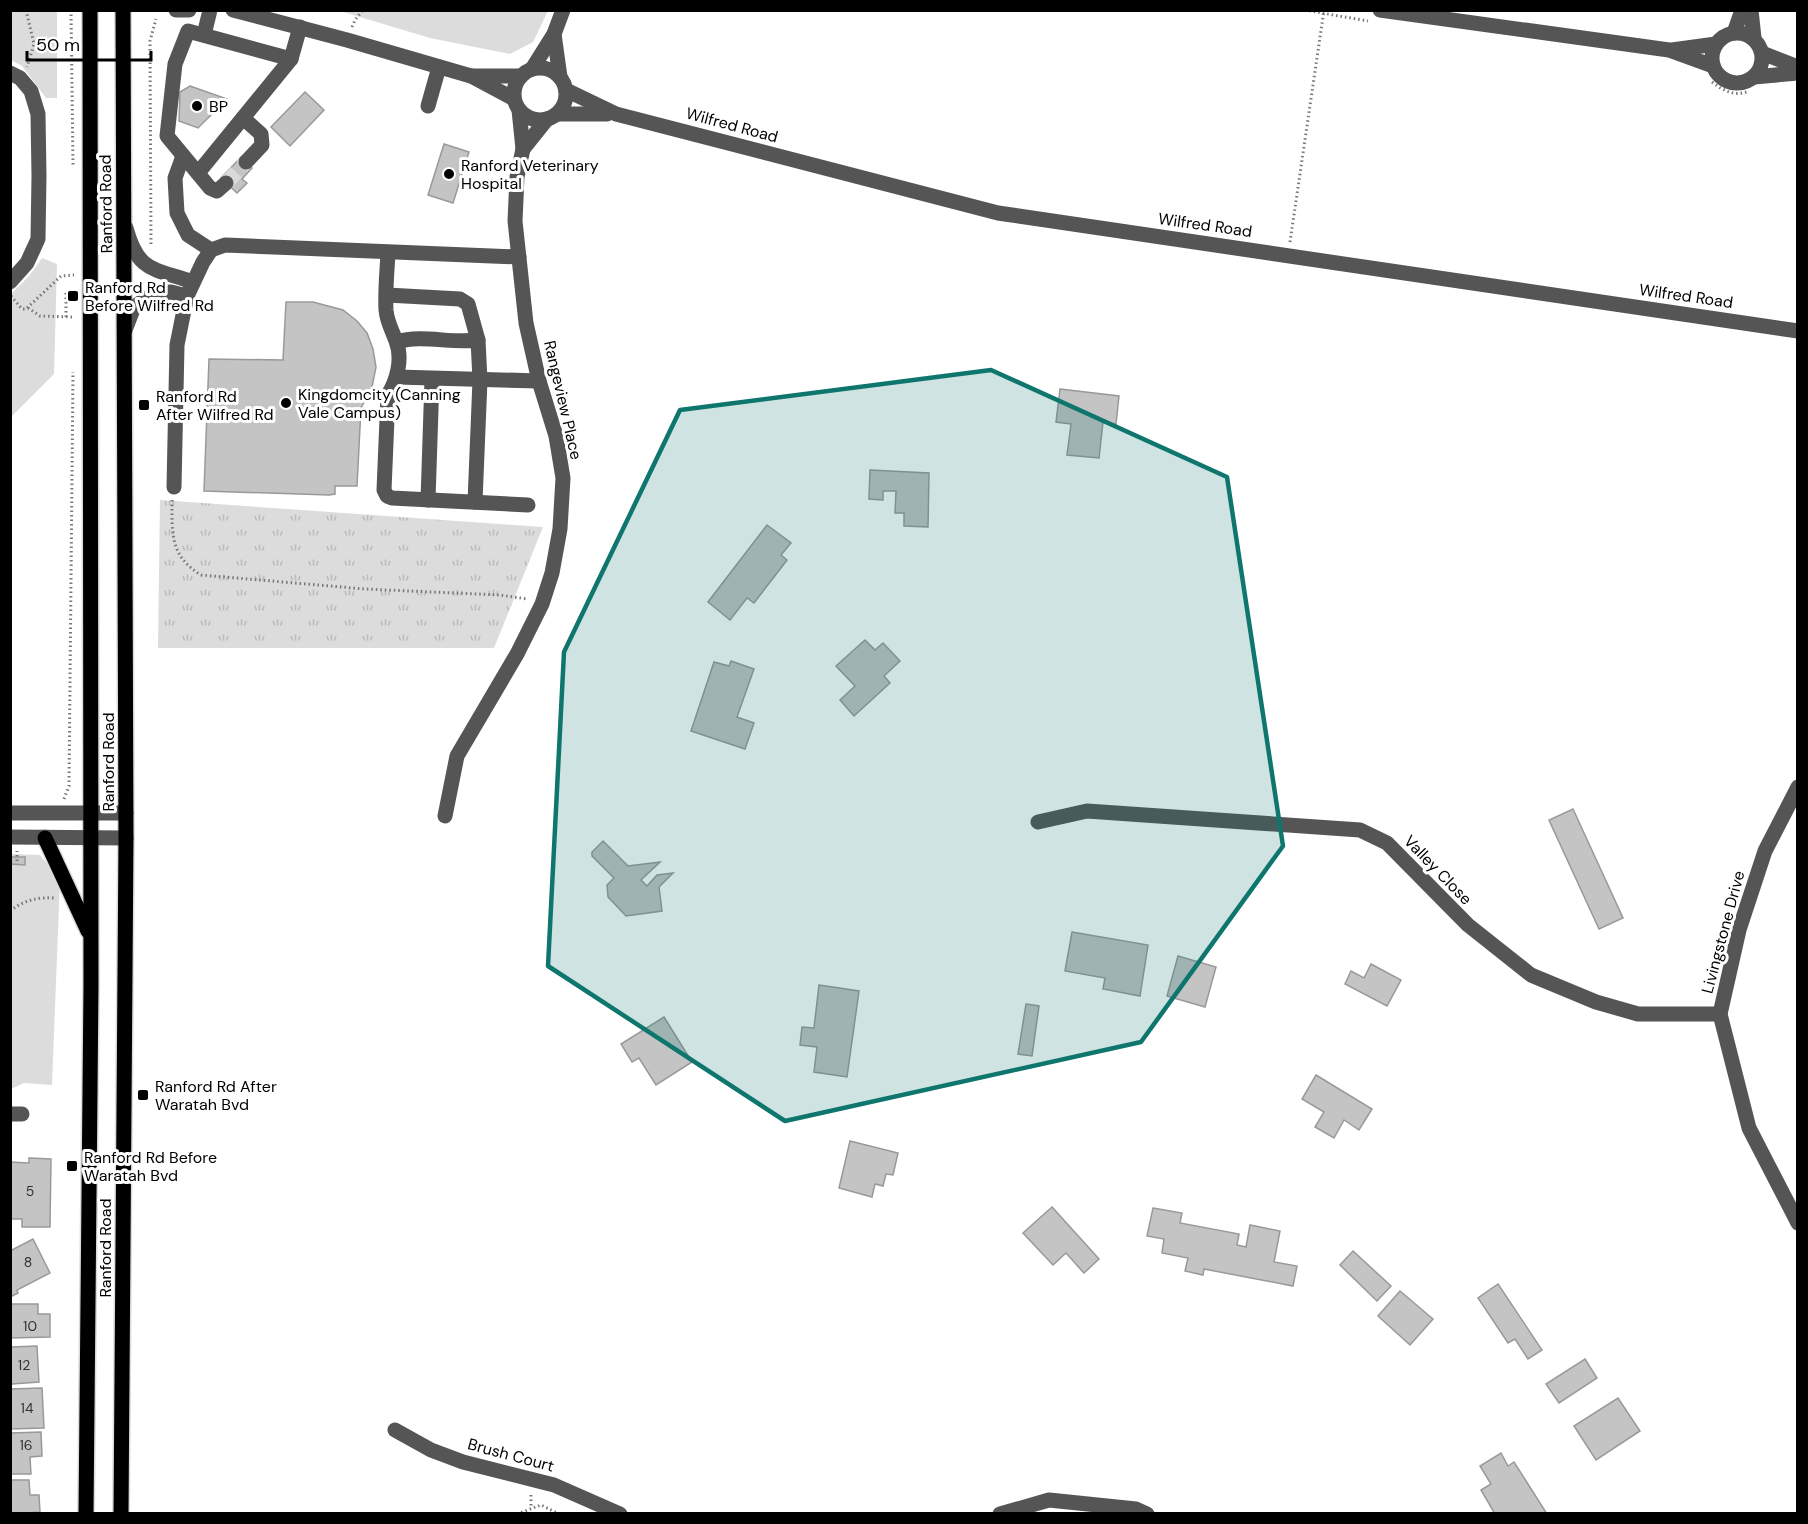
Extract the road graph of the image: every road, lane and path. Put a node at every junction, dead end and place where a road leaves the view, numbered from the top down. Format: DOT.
graph roads {
  1 [pos="27,10"];
  2 [pos="71,10"];
  3 [pos="90,10"];
  4 [pos="123,10"];
  5 [pos="176,10"];
  6 [pos="189,10"];
  7 [pos="210,10"];
  8 [pos="233,10"];
  9 [pos="563,10"];
  10 [pos="1324,10"];
  11 [pos="1380,10"];
  12 [pos="1742,10"];
  13 [pos="1751,10"];
  14 [pos="156,19"];
  15 [pos="300,27"];
  16 [pos="1734,33"];
  17 [pos="554,34"];
  18 [pos="204,35"];
  19 [pos="1754,38"];
  20 [pos="1716,44"];
  21 [pos="1669,50"];
  22 [pos="1762,53"];
  23 [pos="291,59"];
  24 [pos="1713,66"];
  25 [pos="439,67"];
  26 [pos="1797,67"];
  27 [pos="526,73"];
  28 [pos="1797,73"];
  29 [pos="17,74"];
  30 [pos="471,76"];
  31 [pos="1754,77"];
  32 [pos="563,83"];
  33 [pos="517,105"];
  34 [pos="428,106"];
  35 [pos="616,114"];
  36 [pos="552,117"];
  37 [pos="243,118"];
  38 [pos="523,149"];
  39 [pos="183,156"];
  40 [pos="246,162"];
  41 [pos="73,171"];
  42 [pos="198,173"];
  43 [pos="226,183"];
  44 [pos="124,222"];
  45 [pos="154,250"];
  46 [pos="211,250"];
  47 [pos="388,253"];
  48 [pos="1288,256"];
  49 [pos="519,257"];
  50 [pos="10,282"];
  51 [pos="74,285"];
  52 [pos="190,289"];
  53 [pos="10,292"];
  54 [pos="66,293"];
  55 [pos="387,295"];
  56 [pos="28,308"];
  57 [pos="66,317"];
  58 [pos="74,317"];
  59 [pos="125,330"];
  60 [pos="1797,331"];
  61 [pos="478,340"];
  62 [pos="396,342"];
  63 [pos="73,363"];
  64 [pos="397,377"];
  65 [pos="432,379"];
  66 [pos="480,380"];
  67 [pos="539,381"];
  68 [pos="174,487"];
  69 [pos="428,500"];
  70 [pos="475,502"];
  71 [pos="528,505"];
  72 [pos="542,604"];
  73 [pos="1797,787"];
  74 [pos="64,797"];
  75 [pos="10,813"];
  76 [pos="91,813"];
  77 [pos="126,813"];
  78 [pos="445,816"];
  79 [pos="1038,822"];
  80 [pos="10,837"];
  81 [pos="45,837"];
  82 [pos="91,838"];
  83 [pos="126,838"];
  84 [pos="55,898"];
  85 [pos="10,911"];
  86 [pos="91,937"];
  87 [pos="1720,1014"];
  88 [pos="1797,1223"];
  89 [pos="395,1430"];
  90 [pos="86,1514"];
  91 [pos="121,1514"];
  92 [pos="517,1514"];
  93 [pos="559,1514"];
  94 [pos="620,1514"];
  95 [pos="1000,1514"];
  96 [pos="1147,1514"];
  1 -- 29 [label="path"];
  2 -- 41 [label="path"];
  3 -- 76 [label="main road, Ranford Road"];
  4 -- 44 [label="main road, Ranford Road"];
  5 -- 6 [label="street"];
  7 -- 18 [label="street"];
  8 -- 15 [label="street, Wilfred Road"];
  9 -- 17 [label="street"];
  10 -- 48 [label="path"];
  11 -- 21 [label="street"];
  12 -- 16 [label="street"];
  13 -- 19 [label="street"];
  14 -- 45 [label="path"];
  15 -- 23 [label="street"];
  15 -- 25 [label="street, Wilfred Road"];
  16 -- 19 [label="street"];
  16 -- 20 [label="street"];
  17 -- 27 [label="street"];
  17 -- 32 [label="street"];
  18 -- 23 [label="street"];
  18 -- 39 [label="street"];
  19 -- 22 [label="street"];
  20 -- 21 [label="street"];
  20 -- 24 [label="street"];
  21 -- 24 [label="street"];
  22 -- 26 [label="street"];
  22 -- 31 [label="street"];
  23 -- 37 [label="street"];
  24 -- 31 [label="street"];
  25 -- 30 [label="street, Wilfred Road"];
  25 -- 34 [label="street"];
  27 -- 30 [label="street, Wilfred Road"];
  27 -- 32 [label="street, Wilfred Road"];
  27 -- 33 [label="street"];
  28 -- 31 [label="street"];
  29 -- 50 [label="street"];
  30 -- 33 [label="street, Wilfred Road"];
  32 -- 35 [label="street, Wilfred Road"];
  32 -- 36 [label="street"];
  33 -- 36 [label="street, Wilfred Road"];
  33 -- 38 [label="street, Rangeview Place"];
  35 -- 36 [label="street, Wilfred Road"];
  35 -- 48 [label="street, Wilfred Road"];
  36 -- 38 [label="street"];
  37 -- 40 [label="street"];
  37 -- 42 [label="street"];
  38 -- 49 [label="street, Rangeview Place"];
  39 -- 42 [label="street"];
  39 -- 46 [label="street"];
  42 -- 43 [label="street"];
  44 -- 52 [label="street"];
  44 -- 59 [label="main road, Ranford Road"];
  46 -- 47 [label="street"];
  46 -- 52 [label="street"];
  47 -- 49 [label="street"];
  47 -- 55 [label="street"];
  48 -- 60 [label="street, Wilfred Road"];
  49 -- 67 [label="street, Rangeview Place"];
  51 -- 56 [label="path"];
  52 -- 59 [label="street"];
  52 -- 68 [label="street"];
  53 -- 56 [label="path"];
  54 -- 57 [label="path"];
  55 -- 61 [label="street"];
  55 -- 62 [label="street"];
  56 -- 57 [label="path"];
  57 -- 58 [label="path"];
  59 -- 77 [label="main road, Ranford Road"];
  61 -- 62 [label="street"];
  61 -- 66 [label="street"];
  62 -- 64 [label="street"];
  63 -- 74 [label="path"];
  64 -- 65 [label="street"];
  64 -- 69 [label="street"];
  65 -- 66 [label="street"];
  65 -- 69 [label="street"];
  66 -- 67 [label="street"];
  66 -- 70 [label="street"];
  67 -- 72 [label="street, Rangeview Place"];
  68 -- 72 [label="path"];
  69 -- 70 [label="street"];
  70 -- 71 [label="street"];
  72 -- 78 [label="street, Rangeview Place"];
  73 -- 87 [label="street, Livingstone Drive"];
  75 -- 76 [label="street"];
  76 -- 77 [label="street"];
  76 -- 82 [label="main road, Ranford Road"];
  77 -- 83 [label="main road, Ranford Road"];
  79 -- 87 [label="street, Valley Close"];
  80 -- 81 [label="street"];
  81 -- 82 [label="street"];
  81 -- 86 [label="main road"];
  82 -- 83 [label="street"];
  82 -- 86 [label="main road, Ranford Road"];
  83 -- 91 [label="main road, Ranford Road"];
  84 -- 85 [label="path"];
  86 -- 90 [label="main road, Ranford Road"];
  87 -- 88 [label="street, Livingstone Drive"];
  89 -- 94 [label="street, Brush Court"];
  92 -- 93 [label="path"];
  95 -- 96 [label="street"];
}
